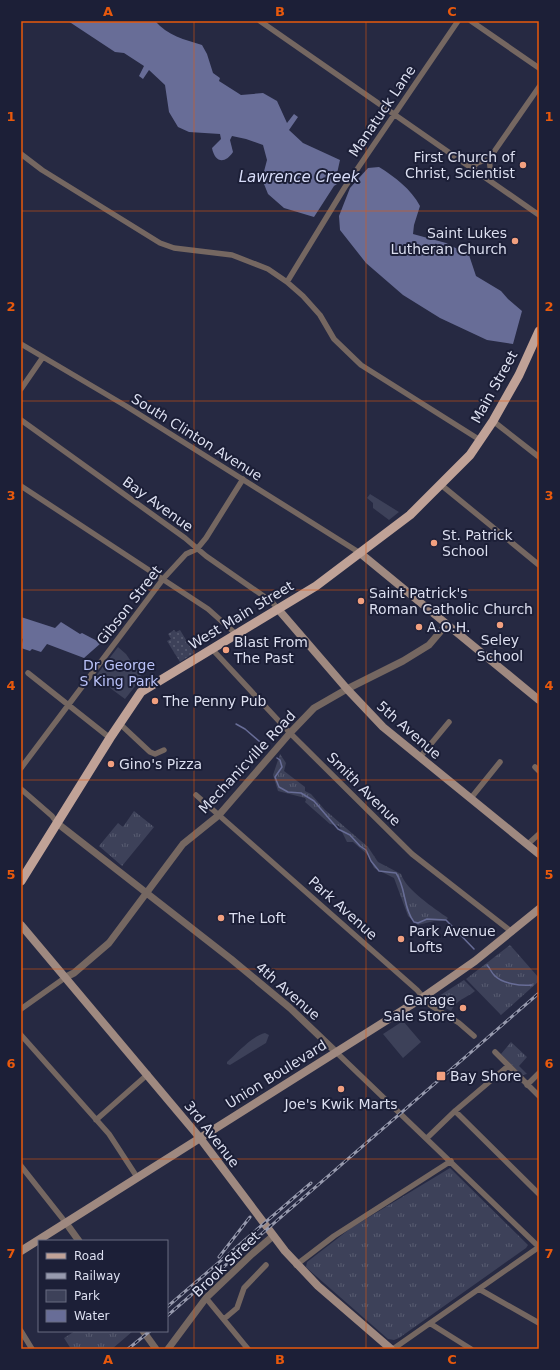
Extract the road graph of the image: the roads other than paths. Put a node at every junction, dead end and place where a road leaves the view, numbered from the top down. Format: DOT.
graph roads {
  1 [pos="260,21"];
  2 [pos="458,21"];
  3 [pos="470,21"];
  4 [pos="539,68"];
  5 [pos="539,87"];
  6 [pos="394,114"];
  7 [pos="21,154"];
  8 [pos="489,159"];
  9 [pos="472,168"];
  10 [pos="488,179"];
  11 [pos="539,215"];
  12 [pos="287,282"];
  13 [pos="539,331"];
  14 [pos="21,344"];
  15 [pos="43,357"];
  16 [pos="21,389"];
  17 [pos="21,420"];
  18 [pos="493,420"];
  19 [pos="480,440"];
  20 [pos="470,455"];
  21 [pos="539,457"];
  22 [pos="243,480"];
  23 [pos="440,484"];
  24 [pos="21,486"];
  25 [pos="197,548"];
  26 [pos="360,553"];
  27 [pos="539,565"];
  28 [pos="163,580"];
  29 [pos="278,609"];
  30 [pos="446,625"];
  31 [pos="236,634"];
  32 [pos="212,649"];
  33 [pos="28,673"];
  34 [pos="347,689"];
  35 [pos="539,700"];
  36 [pos="69,706"];
  37 [pos="119,722"];
  38 [pos="449,722"];
  39 [pos="290,733"];
  40 [pos="110,738"];
  41 [pos="164,750"];
  42 [pos="420,757"];
  43 [pos="500,762"];
  44 [pos="21,768"];
  45 [pos="21,789"];
  46 [pos="196,795"];
  47 [pos="471,798"];
  48 [pos="218,815"];
  49 [pos="57,823"];
  50 [pos="539,834"];
  51 [pos="528,844"];
  52 [pos="539,854"];
  53 [pos="21,881"];
  54 [pos="146,893"];
  55 [pos="539,909"];
  56 [pos="21,925"];
  57 [pos="512,932"];
  58 [pos="66,977"];
  59 [pos="422,998"];
  60 [pos="21,1009"];
  61 [pos="21,1035"];
  62 [pos="474,1036"];
  63 [pos="336,1052"];
  64 [pos="495,1052"];
  65 [pos="508,1066"];
  66 [pos="148,1074"];
  67 [pos="539,1074"];
  68 [pos="528,1085"];
  69 [pos="539,1096"];
  70 [pos="455,1111"];
  71 [pos="96,1120"];
  72 [pos="200,1138"];
  73 [pos="427,1138"];
  74 [pos="451,1161"];
  75 [pos="21,1166"];
  76 [pos="137,1177"];
  77 [pos="539,1194"];
  78 [pos="66,1223"];
  79 [pos="273,1236"];
  80 [pos="40,1240"];
  81 [pos="78,1240"];
  82 [pos="38,1241"];
  83 [pos="539,1247"];
  84 [pos="21,1252"];
  85 [pos="266,1265"];
  86 [pos="296,1265"];
  87 [pos="479,1289"];
  88 [pos="206,1298"];
  89 [pos="224,1319"];
  90 [pos="539,1322"];
  91 [pos="431,1324"];
  92 [pos="21,1332"];
  93 [pos="144,1332"];
  94 [pos="32,1349"];
  95 [pos="156,1349"];
  96 [pos="168,1349"];
  97 [pos="248,1349"];
  98 [pos="392,1349"];
  99 [pos="471,1349"];
  1 -- 6 [label="street"];
  2 -- 6 [label="street, Manatuck Lane"];
  3 -- 4 [label="street"];
  5 -- 8 [label="street"];
  6 -- 9 [label="street"];
  6 -- 12 [label="street, Manatuck Lane"];
  7 -- 12 [label="street"];
  8 -- 9 [label="street"];
  8 -- 10 [label="street"];
  9 -- 10 [label="street"];
  10 -- 11 [label="street"];
  12 -- 19 [label="street"];
  13 -- 18 [label="main road, Main Street"];
  14 -- 15 [label="street, South Clinton Avenue"];
  15 -- 16 [label="street"];
  15 -- 22 [label="street, South Clinton Avenue"];
  17 -- 25 [label="street, Bay Avenue"];
  18 -- 19 [label="main road, Main Street"];
  18 -- 21 [label="street"];
  19 -- 20 [label="main road, Main Street"];
  20 -- 23 [label="main road, West Main Street"];
  22 -- 25 [label="street, Gibson Street"];
  22 -- 26 [label="street, South Clinton Avenue"];
  23 -- 26 [label="main road, West Main Street"];
  23 -- 27 [label="street"];
  24 -- 28 [label="street"];
  25 -- 28 [label="street, Gibson Street"];
  25 -- 29 [label="street, Bay Avenue"];
  26 -- 29 [label="main road, West Main Street"];
  26 -- 30 [label="main road"];
  28 -- 31 [label="street"];
  28 -- 36 [label="street, Gibson Street"];
  29 -- 31 [label="main road, West Main Street"];
  29 -- 34 [label="main road, 5th Avenue"];
  30 -- 34 [label="street, Mechanicville Road"];
  30 -- 35 [label="main road"];
  31 -- 32 [label="main road, West Main Street"];
  32 -- 37 [label="main road, West Main Street"];
  32 -- 39 [label="street, Smith Avenue"];
  33 -- 36 [label="street"];
  34 -- 39 [label="street, Mechanicville Road"];
  34 -- 42 [label="main road, 5th Avenue"];
  36 -- 40 [label="street"];
  36 -- 44 [label="street, Gibson Street"];
  37 -- 40 [label="main road, West Main Street"];
  37 -- 41 [label="street"];
  38 -- 42 [label="street"];
  39 -- 48 [label="street, Mechanicville Road"];
  39 -- 57 [label="street, Smith Avenue"];
  40 -- 49 [label="main road, West Main Street"];
  42 -- 47 [label="main road, 5th Avenue"];
  43 -- 47 [label="street"];
  45 -- 49 [label="street"];
  46 -- 48 [label="street, Park Avenue"];
  47 -- 51 [label="main road, 5th Avenue"];
  48 -- 54 [label="street, Mechanicville Road"];
  48 -- 59 [label="street, Park Avenue"];
  49 -- 53 [label="main road, West Main Street"];
  49 -- 54 [label="street, 4th Avenue"];
  50 -- 51 [label="street"];
  51 -- 52 [label="main road, 5th Avenue"];
  54 -- 58 [label="street, Mechanicville Road"];
  54 -- 63 [label="street, 4th Avenue"];
  55 -- 57 [label="main road, Union Boulevard"];
  56 -- 58 [label="main road, 3rd Avenue"];
  57 -- 59 [label="main road, Union Boulevard"];
  58 -- 60 [label="street, Mechanicville Road"];
  58 -- 66 [label="main road, 3rd Avenue"];
  59 -- 62 [label="street, Park Avenue"];
  59 -- 63 [label="main road, Union Boulevard"];
  61 -- 71 [label="street"];
  63 -- 72 [label="main road, Union Boulevard"];
  63 -- 73 [label="street, 4th Avenue"];
  64 -- 65 [label="street"];
  65 -- 68 [label="street"];
  65 -- 70 [label="street"];
  66 -- 71 [label="street"];
  66 -- 72 [label="main road, 3rd Avenue"];
  67 -- 68 [label="street"];
  68 -- 69 [label="street"];
  70 -- 73 [label="street"];
  70 -- 77 [label="street"];
  71 -- 76 [label="street"];
  72 -- 76 [label="main road, Union Boulevard"];
  72 -- 79 [label="main road, 3rd Avenue"];
  73 -- 74 [label="street, 4th Avenue"];
  74 -- 83 [label="street, 4th Avenue"];
  74 -- 86 [label="street"];
  75 -- 78 [label="street"];
  76 -- 78 [label="main road, Union Boulevard"];
  78 -- 80 [label="main road, Union Boulevard"];
  78 -- 81 [label="street"];
  79 -- 86 [label="main road, 3rd Avenue"];
  79 -- 88 [label="street, Brook Street"];
  82 -- 84 [label="main road, Union Boulevard"];
  83 -- 87 [label="street"];
  85 -- 89 [label="street"];
  86 -- 98 [label="main road, 3rd Avenue"];
  87 -- 90 [label="street"];
  87 -- 91 [label="street"];
  88 -- 89 [label="street"];
  88 -- 96 [label="street, Brook Street"];
  89 -- 97 [label="street"];
  91 -- 98 [label="street"];
  91 -- 99 [label="street"];
  92 -- 94 [label="street"];
  93 -- 95 [label="street"];
}
